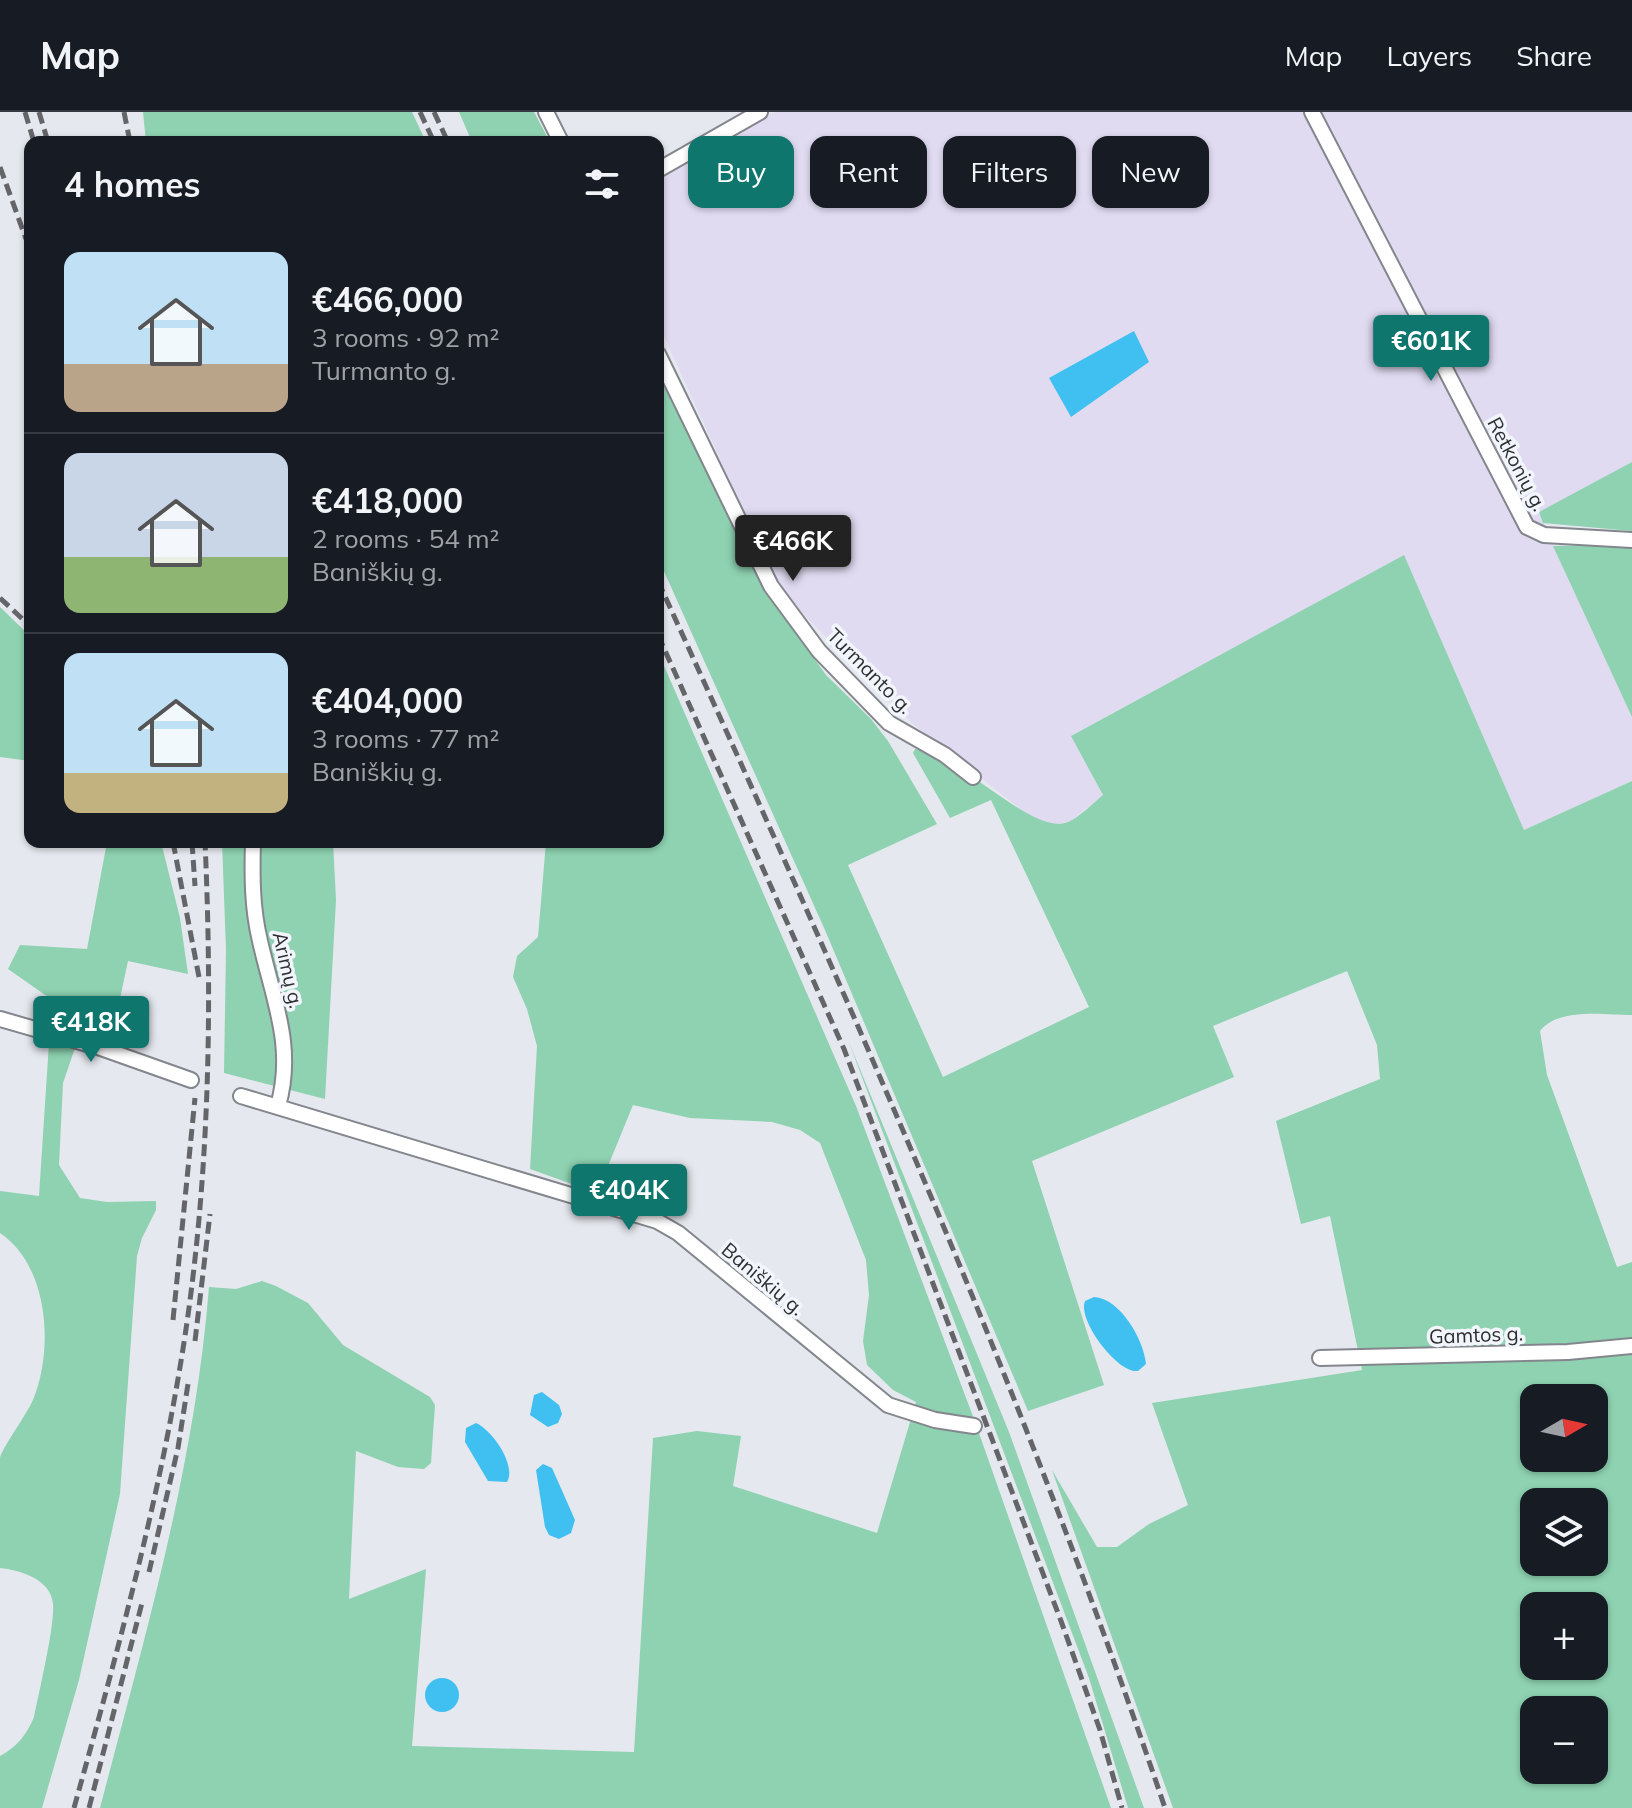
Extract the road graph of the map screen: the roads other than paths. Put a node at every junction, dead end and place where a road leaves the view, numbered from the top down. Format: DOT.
graph roads {
  1 [pos="546,112"];
  2 [pos="760,112"];
  3 [pos="1312,112"];
  4 [pos="558,136"];
  5 [pos="664,167"];
  6 [pos="664,366"];
  7 [pos="1632,540"];
  8 [pos="973,777"];
  9 [pos="253,848"];
  10 [pos="0,1019"];
  11 [pos="191,1080"];
  12 [pos="241,1096"];
  13 [pos="278,1106"];
  14 [pos="1632,1346"];
  15 [pos="1320,1358"];
  16 [pos="974,1426"];
  1 -- 4 [label="street"];
  2 -- 5 [label="street"];
  3 -- 7 [label="street, Retkonių g."];
  6 -- 8 [label="street, Turmanto g."];
  9 -- 13 [label="street, Arimų g."];
  10 -- 11 [label="street"];
  12 -- 13 [label="street, Baniškių g."];
  13 -- 16 [label="street, Baniškių g."];
  14 -- 15 [label="street, Gamtos g."];
}
